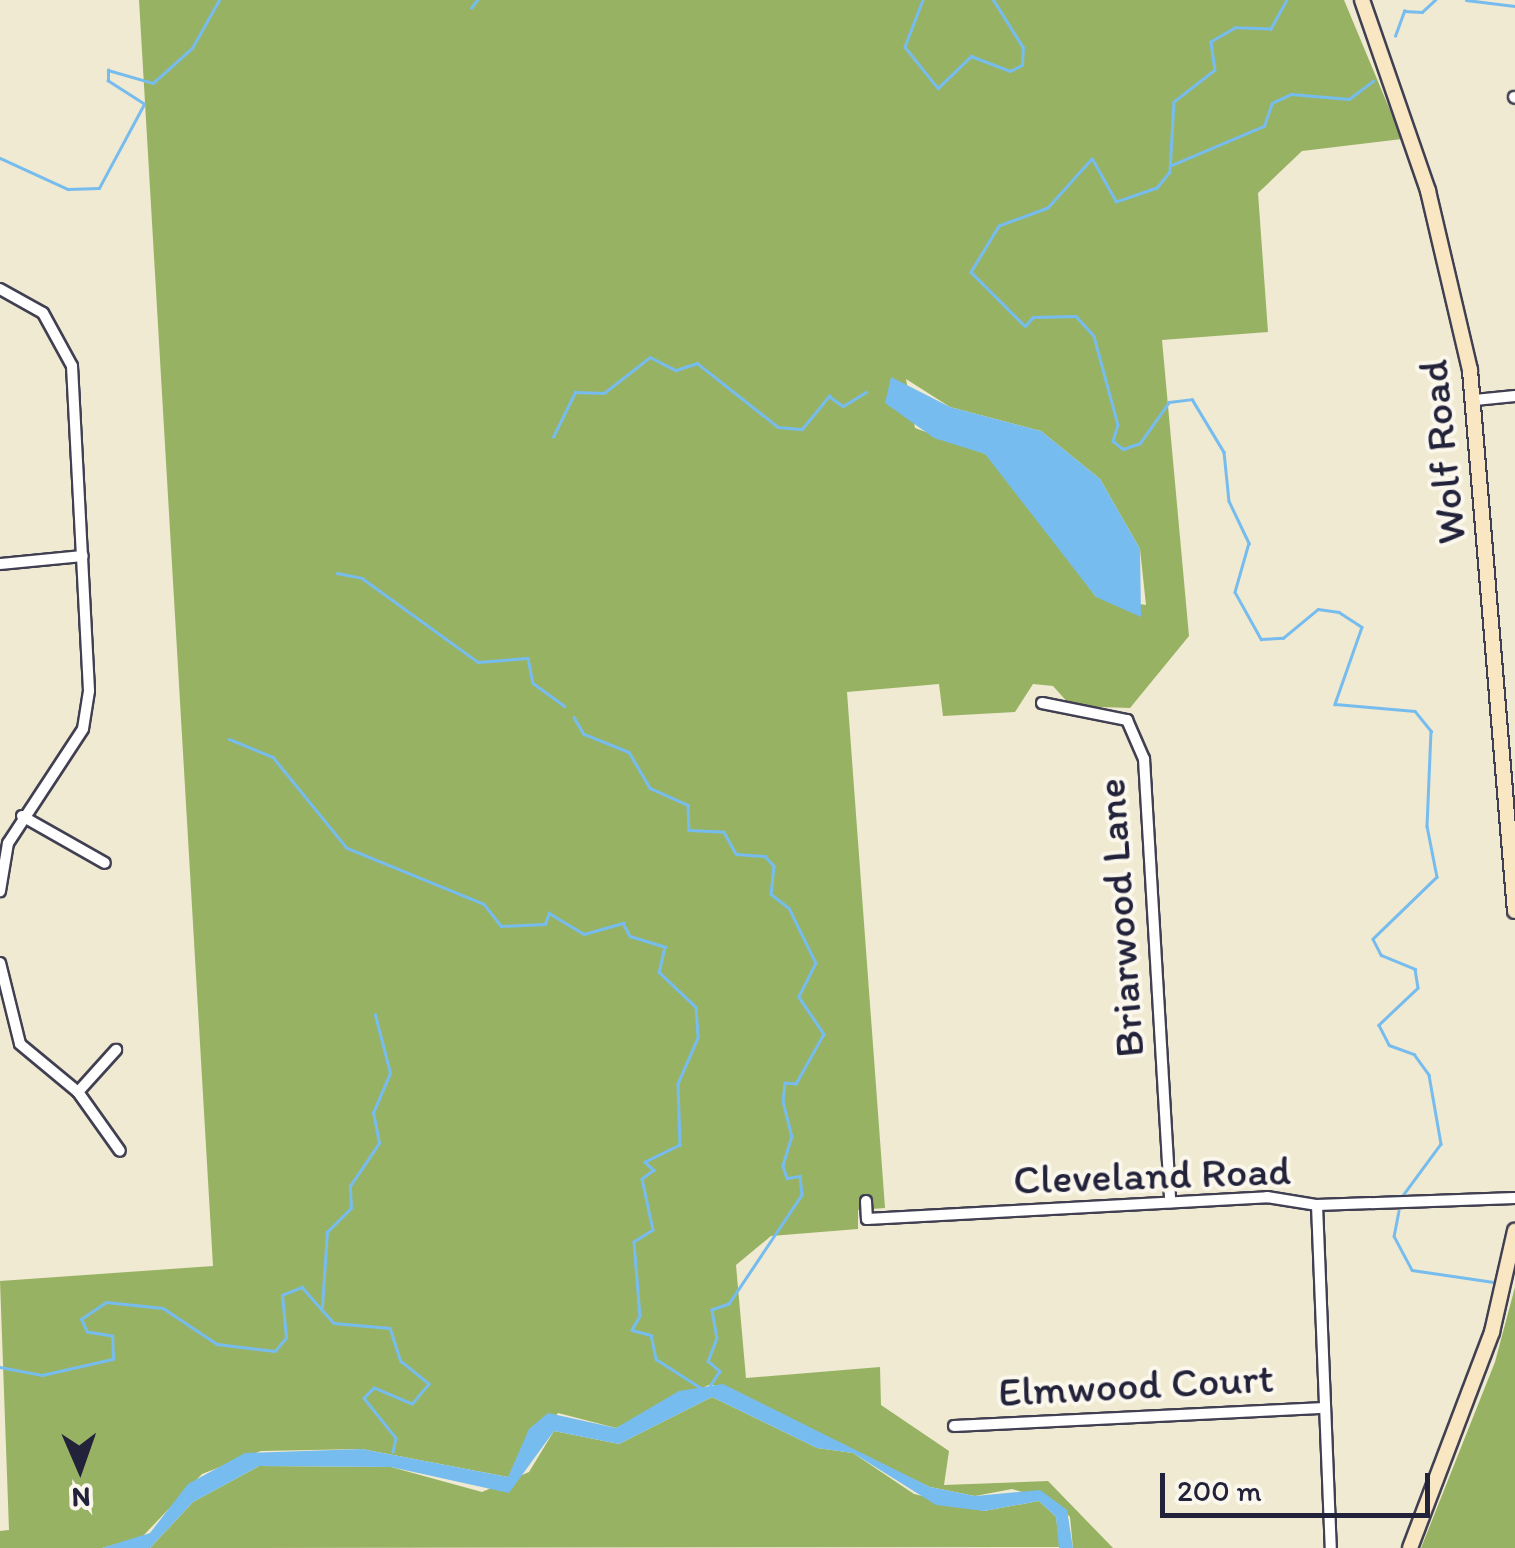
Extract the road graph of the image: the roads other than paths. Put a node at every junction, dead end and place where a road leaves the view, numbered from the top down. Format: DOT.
graph roads {
  1 [pos="1362,0"];
  2 [pos="0,289"];
  3 [pos="1515,396"];
  4 [pos="1475,400"];
  5 [pos="83,556"];
  6 [pos="0,564"];
  7 [pos="1042,704"];
  8 [pos="22,816"];
  9 [pos="105,863"];
  10 [pos="0,891"];
  11 [pos="1515,912"];
  12 [pos="0,963"];
  13 [pos="116,1050"];
  14 [pos="78,1092"];
  15 [pos="120,1151"];
  16 [pos="1515,1198"];
  17 [pos="866,1202"];
  18 [pos="1170,1202"];
  19 [pos="1317,1205"];
  20 [pos="1515,1231"];
  21 [pos="1320,1408"];
  22 [pos="954,1426"];
  23 [pos="1331,1548"];
  24 [pos="1410,1548"];
  1 -- 4 [label="main road, Wolf Road"];
  2 -- 5 [label="street"];
  3 -- 4 [label="street"];
  4 -- 11 [label="main road, Wolf Road"];
  5 -- 6 [label="street"];
  5 -- 8 [label="street"];
  7 -- 18 [label="street, Briarwood Lane"];
  8 -- 9 [label="street"];
  8 -- 10 [label="street"];
  12 -- 14 [label="street"];
  13 -- 14 [label="street"];
  14 -- 15 [label="street"];
  16 -- 19 [label="street, Cleveland Road"];
  17 -- 18 [label="street, Cleveland Road"];
  18 -- 19 [label="street, Cleveland Road"];
  19 -- 21 [label="street"];
  20 -- 24 [label="main road"];
  21 -- 22 [label="street, Elmwood Court"];
  21 -- 23 [label="street"];
}
